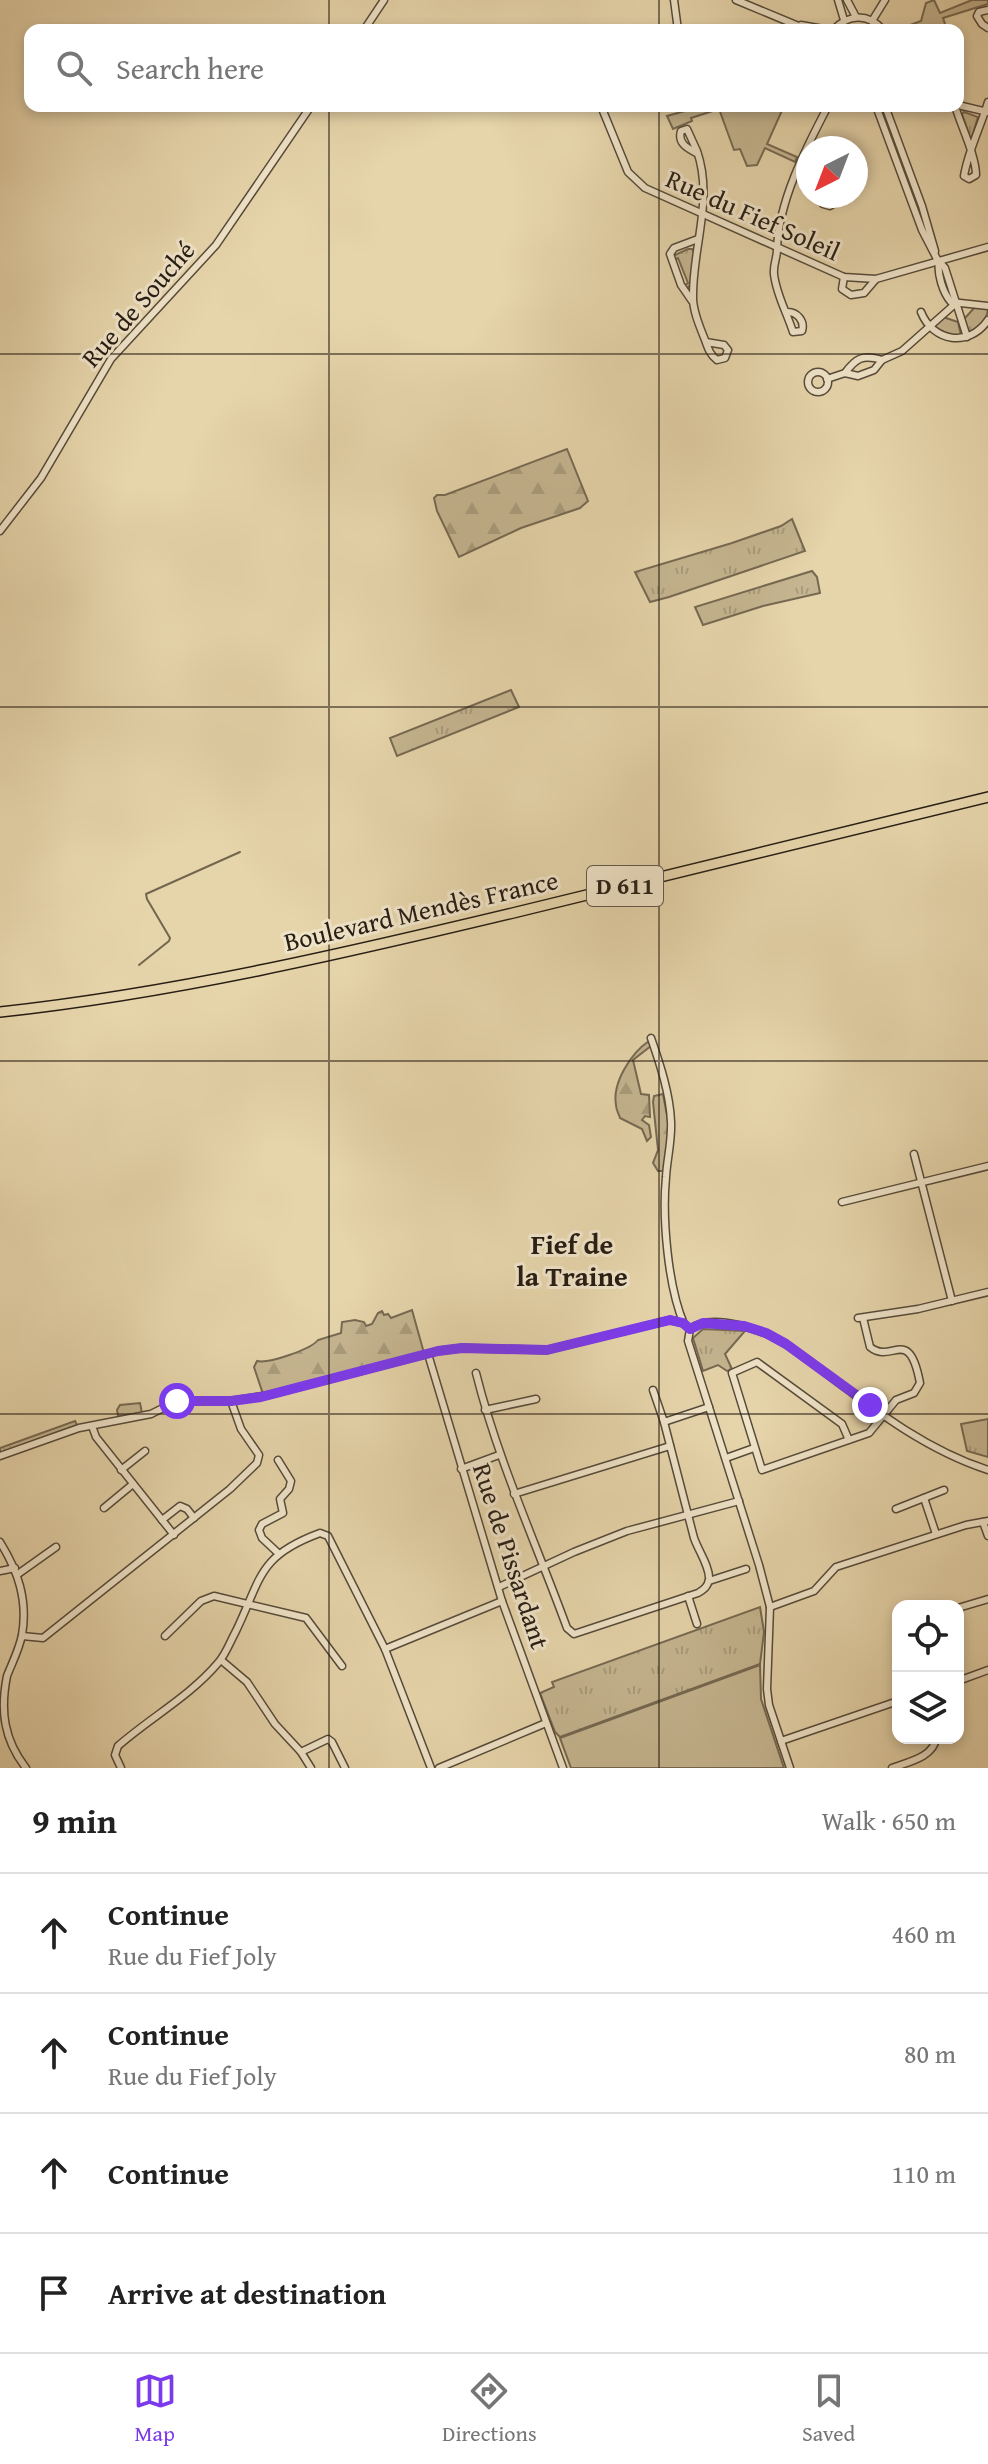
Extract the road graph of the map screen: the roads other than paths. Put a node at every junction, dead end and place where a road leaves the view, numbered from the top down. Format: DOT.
graph roads {
  1 [pos="384,0"];
  2 [pos="674,0"];
  3 [pos="838,0"];
  4 [pos="847,0"];
  5 [pos="885,0"];
  6 [pos="739,1"];
  7 [pos="988,10"];
  8 [pos="856,17"];
  9 [pos="844,20"];
  10 [pos="872,21"];
  11 [pos="368,24"];
  12 [pos="677,24"];
  13 [pos="797,24"];
  14 [pos="839,24"];
  15 [pos="876,24"];
  16 [pos="988,28"];
  17 [pos="988,102"];
  18 [pos="964,107"];
  19 [pos="307,112"];
  20 [pos="604,112"];
  21 [pos="825,112"];
  22 [pos="878,112"];
  23 [pos="887,112"];
  24 [pos="959,112"];
  25 [pos="986,112"];
  26 [pos="813,136"];
  27 [pos="698,154"];
  28 [pos="796,174"];
  29 [pos="702,215"];
  30 [pos="698,239"];
  31 [pos="988,247"];
  32 [pos="777,248"];
  33 [pos="935,254"];
  34 [pos="939,262"];
  35 [pos="844,277"];
  36 [pos="876,279"];
  37 [pos="693,302"];
  38 [pos="955,304"];
  39 [pos="988,306"];
  40 [pos="786,312"];
  41 [pos="921,312"];
  42 [pos="988,320"];
  43 [pos="929,327"];
  44 [pos="967,337"];
  45 [pos="706,342"];
  46 [pos="882,360"];
  47 [pos="845,373"];
  48 [pos="827,379"];
  49 [pos="0,531"];
  50 [pos="988,794"];
  51 [pos="0,1009"];
  52 [pos="651,1038"];
  53 [pos="914,1154"];
  54 [pos="988,1166"];
  55 [pos="922,1181"];
  56 [pos="842,1202"];
  57 [pos="988,1292"];
  58 [pos="952,1301"];
  59 [pos="683,1323"];
  60 [pos="690,1329"];
  61 [pos="428,1354"];
  62 [pos="476,1373"];
  63 [pos="653,1390"];
  64 [pos="536,1399"];
  65 [pos="231,1401"];
  66 [pos="709,1407"];
  67 [pos="485,1410"];
  68 [pos="884,1416"];
  69 [pos="664,1422"];
  70 [pos="92,1426"];
  71 [pos="849,1440"];
  72 [pos="670,1446"];
  73 [pos="754,1448"];
  74 [pos="145,1451"];
  75 [pos="499,1455"];
  76 [pos="0,1456"];
  77 [pos="726,1458"];
  78 [pos="278,1460"];
  79 [pos="461,1469"];
  80 [pos="121,1470"];
  81 [pos="988,1470"];
  82 [pos="133,1484"];
  83 [pos="944,1490"];
  84 [pos="514,1494"];
  85 [pos="924,1498"];
  86 [pos="739,1501"];
  87 [pos="104,1508"];
  88 [pos="896,1509"];
  89 [pos="689,1513"];
  90 [pos="194,1518"];
  91 [pos="162,1520"];
  92 [pos="986,1521"];
  93 [pos="936,1534"];
  94 [pos="174,1535"];
  95 [pos="988,1536"];
  96 [pos="0,1542"];
  97 [pos="56,1547"];
  98 [pos="278,1553"];
  99 [pos="545,1566"];
  100 [pos="746,1569"];
  101 [pos="0,1571"];
  102 [pos="16,1571"];
  103 [pos="709,1581"];
  104 [pos="499,1587"];
  105 [pos="688,1596"];
  106 [pos="988,1599"];
  107 [pos="502,1601"];
  108 [pos="249,1603"];
  109 [pos="964,1606"];
  110 [pos="770,1607"];
  111 [pos="697,1624"];
  112 [pos="22,1636"];
  113 [pos="165,1636"];
  114 [pos="385,1649"];
  115 [pos="221,1660"];
  116 [pos="342,1666"];
  117 [pos="988,1670"];
  118 [pos="964,1679"];
  119 [pos="892,1703"];
  120 [pos="546,1723"];
  121 [pos="781,1741"];
  122 [pos="935,1744"];
  123 [pos="301,1752"];
  124 [pos="26,1768"];
  125 [pos="121,1768"];
  126 [pos="311,1768"];
  127 [pos="345,1768"];
  128 [pos="431,1768"];
  129 [pos="439,1768"];
  130 [pos="563,1768"];
  131 [pos="790,1768"];
  132 [pos="892,1768"];
  1 -- 11 [label="street"];
  2 -- 12 [label="street"];
  3 -- 9 [label="street"];
  4 -- 8 [label="street"];
  5 -- 10 [label="street"];
  6 -- 13 [label="street"];
  7 -- 16 [label="street"];
  8 -- 9 [label="street"];
  8 -- 10 [label="street"];
  9 -- 14 [label="street"];
  10 -- 15 [label="street"];
  17 -- 25 [label="street"];
  18 -- 25 [label="street"];
  19 -- 49 [label="street, Rue de Souché"];
  20 -- 29 [label="street, Rue du Fief Soleil"];
  21 -- 26 [label="street"];
  22 -- 33 [label="street"];
  23 -- 33 [label="street"];
  24 -- 25 [label="street"];
  27 -- 29 [label="street"];
  28 -- 32 [label="street"];
  29 -- 30 [label="street"];
  29 -- 32 [label="street, Rue du Fief Soleil"];
  30 -- 37 [label="street"];
  30 -- 37 [label="street"];
  31 -- 34 [label="street, Rue du Fief Soleil"];
  32 -- 35 [label="street, Rue du Fief Soleil"];
  32 -- 40 [label="street"];
  33 -- 34 [label="street"];
  34 -- 36 [label="street, Rue du Fief Soleil"];
  34 -- 38 [label="street"];
  35 -- 36 [label="street, Rue du Fief Soleil"];
  35 -- 36 [label="street, Rue du Fief Soleil"];
  37 -- 45 [label="street"];
  38 -- 39 [label="street"];
  38 -- 43 [label="street"];
  38 -- 44 [label="street"];
  41 -- 43 [label="street"];
  42 -- 44 [label="street"];
  43 -- 44 [label="street"];
  43 -- 46 [label="street"];
  46 -- 47 [label="street"];
  46 -- 47 [label="street"];
  47 -- 48 [label="street"];
  50 -- 51 [label="main road, Boulevard Mendès France / D 611"];
  52 -- 59 [label="street"];
  53 -- 55 [label="street"];
  54 -- 55 [label="street"];
  55 -- 56 [label="street"];
  55 -- 58 [label="street"];
  57 -- 58 [label="street"];
  58 -- 68 [label="street"];
  59 -- 60 [label="street"];
  59 -- 61 [label="street"];
  60 -- 66 [label="street"];
  60 -- 68 [label="street"];
  61 -- 65 [label="street"];
  61 -- 79 [label="street, Rue de Pissardant"];
  62 -- 67 [label="street"];
  63 -- 69 [label="street"];
  64 -- 67 [label="street"];
  65 -- 70 [label="street"];
  65 -- 90 [label="street"];
  66 -- 69 [label="street"];
  66 -- 77 [label="street"];
  67 -- 75 [label="street"];
  68 -- 71 [label="street"];
  68 -- 81 [label="street"];
  69 -- 72 [label="street"];
  70 -- 76 [label="street"];
  70 -- 80 [label="street"];
  71 -- 73 [label="street"];
  71 -- 73 [label="street"];
  72 -- 84 [label="street"];
  72 -- 89 [label="street"];
  73 -- 77 [label="street"];
  74 -- 80 [label="street"];
  75 -- 79 [label="street"];
  75 -- 84 [label="street"];
  77 -- 86 [label="street"];
  78 -- 98 [label="street"];
  79 -- 104 [label="street, Rue de Pissardant"];
  80 -- 82 [label="street"];
  82 -- 87 [label="street"];
  82 -- 91 [label="street"];
  83 -- 85 [label="street"];
  84 -- 99 [label="street"];
  85 -- 88 [label="street"];
  85 -- 93 [label="street"];
  86 -- 89 [label="street"];
  86 -- 110 [label="street"];
  89 -- 99 [label="street"];
  89 -- 103 [label="street"];
  90 -- 91 [label="street"];
  90 -- 94 [label="street"];
  91 -- 94 [label="street"];
  92 -- 93 [label="street"];
  92 -- 95 [label="street"];
  93 -- 110 [label="street"];
  94 -- 112 [label="street"];
  96 -- 102 [label="street"];
  97 -- 102 [label="street"];
  98 -- 108 [label="street"];
  98 -- 114 [label="street"];
  99 -- 104 [label="street"];
  99 -- 105 [label="street"];
  100 -- 103 [label="street"];
  101 -- 102 [label="street"];
  102 -- 112 [label="street"];
  103 -- 105 [label="street"];
  104 -- 107 [label="street, Rue de Pissardant"];
  105 -- 111 [label="street"];
  106 -- 109 [label="street"];
  107 -- 114 [label="street"];
  107 -- 120 [label="street, Rue de Pissardant"];
  108 -- 113 [label="street"];
  108 -- 115 [label="street"];
  108 -- 116 [label="street"];
  110 -- 121 [label="street"];
  112 -- 124 [label="street"];
  114 -- 128 [label="street"];
  115 -- 123 [label="street"];
  115 -- 125 [label="street"];
  117 -- 118 [label="street"];
  119 -- 121 [label="street"];
  120 -- 129 [label="street"];
  120 -- 130 [label="street, Rue de Pissardant"];
  121 -- 131 [label="street"];
  122 -- 132 [label="street"];
  123 -- 126 [label="street"];
  123 -- 127 [label="street"];
}
